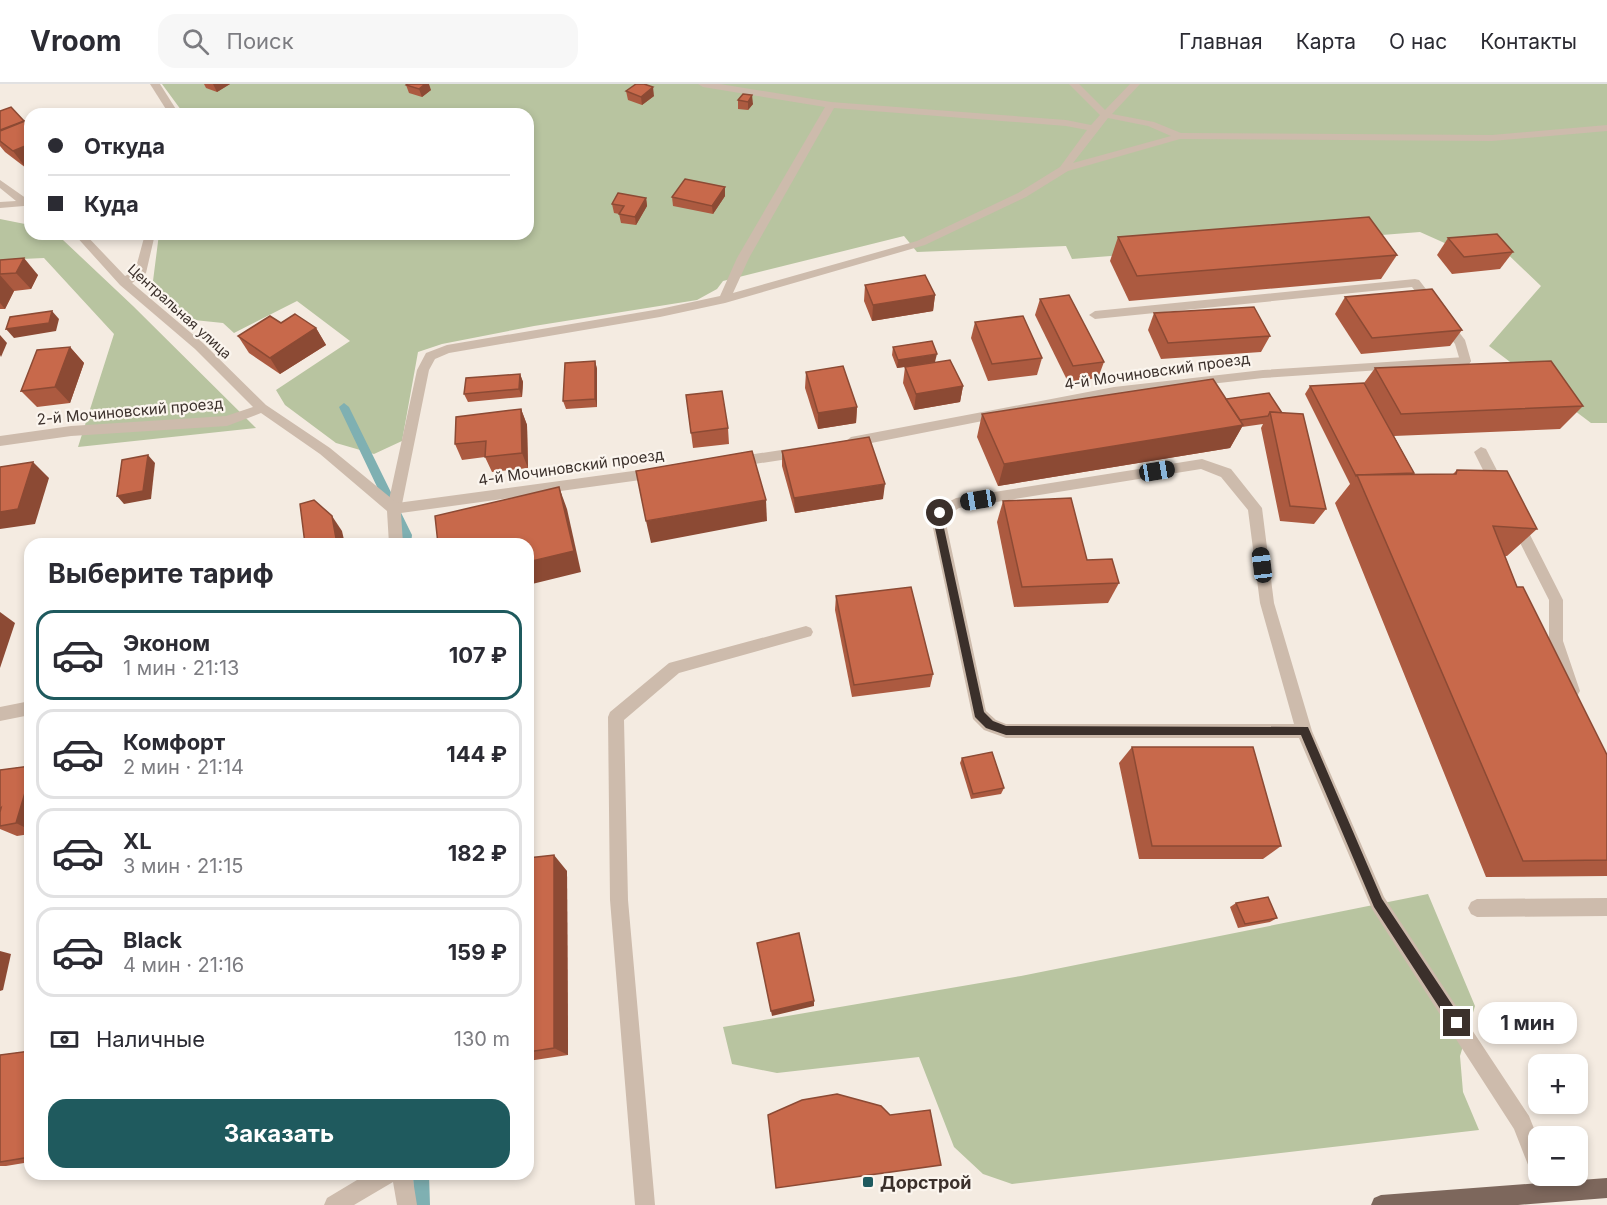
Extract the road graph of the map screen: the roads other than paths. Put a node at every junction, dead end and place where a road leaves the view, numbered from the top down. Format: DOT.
graph roads {
  1 [pos="155,84"];
  2 [pos="703,84"];
  3 [pos="1074,84"];
  4 [pos="1135,84"];
  5 [pos="831,105"];
  6 [pos="170,108"];
  7 [pos="1105,115"];
  8 [pos="1093,128"];
  9 [pos="1607,128"];
  10 [pos="1180,136"];
  11 [pos="1064,169"];
  12 [pos="0,183"];
  13 [pos="24,202"];
  14 [pos="0,205"];
  15 [pos="24,205"];
  16 [pos="86,240"];
  17 [pos="148,240"];
  18 [pos="124,282"];
  19 [pos="725,298"];
  20 [pos="1095,315"];
  21 [pos="262,408"];
  22 [pos="0,441"];
  23 [pos="833,446"];
  24 [pos="810,450"];
  25 [pos="1481,452"];
  26 [pos="717,464"];
  27 [pos="670,471"];
  28 [pos="394,509"];
  29 [pos="396,538"];
  30 [pos="806,632"];
  31 [pos="1578,707"];
  32 [pos="24,709"];
  33 [pos="0,714"];
  34 [pos="1304,731"];
  35 [pos="1607,907"];
  36 [pos="1477,908"];
  37 [pos="1528,1138"];
  38 [pos="377,1180"];
  39 [pos="403,1180"];
  40 [pos="1528,1185"];
  41 [pos="1583,1186"];
  42 [pos="1607,1188"];
  43 [pos="334,1205"];
  44 [pos="407,1205"];
  45 [pos="645,1205"];
  46 [pos="1381,1205"];
  1 -- 6 [label="street"];
  2 -- 5 [label="street"];
  3 -- 7 [label="street"];
  4 -- 7 [label="street"];
  5 -- 8 [label="street"];
  5 -- 19 [label="street"];
  7 -- 8 [label="street"];
  7 -- 10 [label="street"];
  8 -- 11 [label="street"];
  9 -- 10 [label="street"];
  10 -- 11 [label="street"];
  11 -- 19 [label="street"];
  12 -- 13 [label="street"];
  14 -- 15 [label="street"];
  16 -- 18 [label="street, Центральная улица"];
  17 -- 18 [label="street"];
  18 -- 21 [label="street, Центральная улица"];
  19 -- 28 [label="street"];
  20 -- 23 [label="street, 4-й Мочиновский проезд"];
  21 -- 22 [label="street, 2-й Мочиновский проезд"];
  21 -- 28 [label="street, Центральная улица"];
  24 -- 26 [label="street"];
  25 -- 31 [label="street"];
  27 -- 28 [label="street, 4-й Мочиновский проезд"];
  28 -- 29 [label="street"];
  30 -- 45 [label="street"];
  32 -- 33 [label="street"];
  34 -- 34 [label="street"];
  34 -- 37 [label="street"];
  35 -- 36 [label="street"];
  38 -- 43 [label="street"];
  39 -- 44 [label="street"];
  40 -- 46 [label="main road"];
  41 -- 42 [label="main road"];
}
